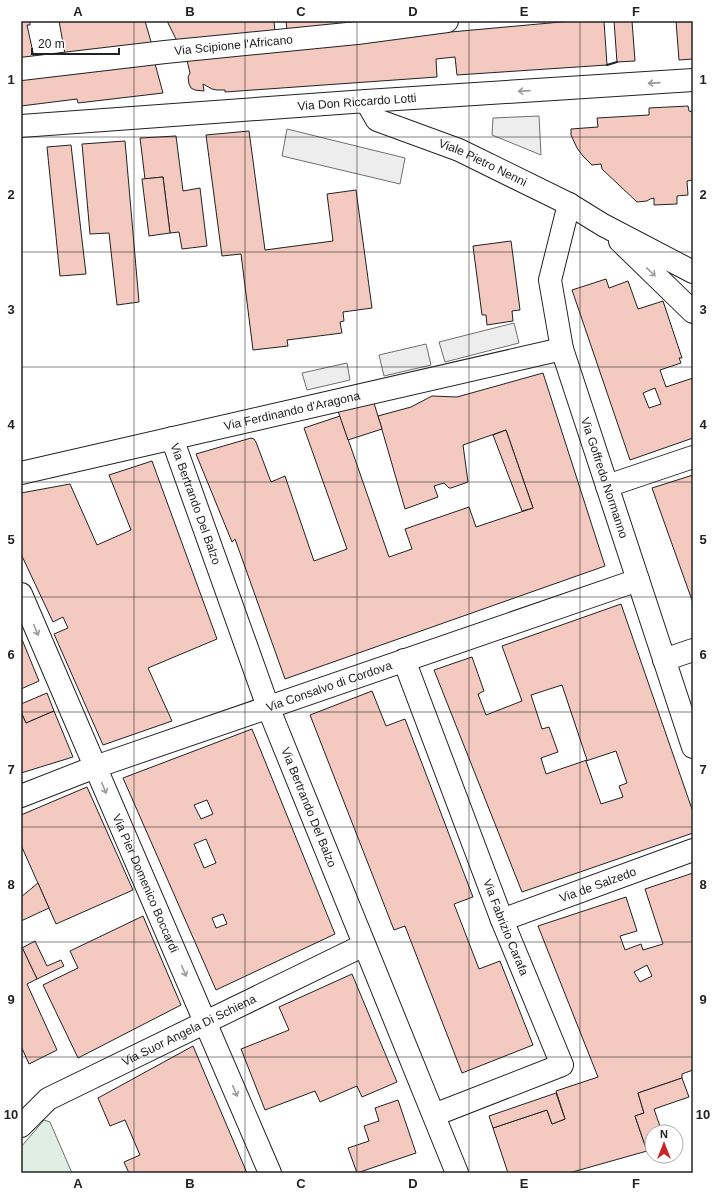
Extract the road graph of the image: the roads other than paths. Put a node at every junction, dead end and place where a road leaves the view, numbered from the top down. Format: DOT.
graph roads {
  1 [pos="447,21"];
  2 [pos="21,69"];
  3 [pos="693,80"];
  4 [pos="366,101"];
  5 [pos="21,126"];
  6 [pos="570,204"];
  7 [pos="603,225"];
  8 [pos="693,272"];
  9 [pos="693,312"];
  10 [pos="562,349"];
  11 [pos="172,438"];
  12 [pos="693,457"];
  13 [pos="21,473"];
  14 [pos="607,486"];
  15 [pos="638,580"];
  16 [pos="21,594"];
  17 [pos="693,650"];
  18 [pos="404,660"];
  19 [pos="664,660"];
  20 [pos="268,707"];
  21 [pos="693,747"];
  22 [pos="95,767"];
  23 [pos="21,796"];
  24 [pos="693,850"];
  25 [pos="502,920"];
  26 [pos="364,945"];
  27 [pos="206,1022"];
  28 [pos="434,1115"];
  29 [pos="21,1126"];
  30 [pos="270,1173"];
  31 [pos="457,1173"];
  1 -- 2 [label="street, Via Scipione l'Africano"];
  3 -- 4 [label="street, Via Don Riccardo Lotti, one-way"];
  4 -- 5 [label="street, Via Don Riccardo Lotti"];
  4 -- 6 [label="street, Viale Pietro Nenni"];
  6 -- 7 [label="street, Viale Pietro Nenni"];
  6 -- 10 [label="street, Via Goffredo Normanno"];
  7 -- 8 [label="street, Viale Pietro Nenni"];
  7 -- 9 [label="street, Viale Pietro Nenni, one-way"];
  10 -- 11 [label="street, Via Ferdinando d'Aragona"];
  10 -- 14 [label="street, Via Goffredo Normanno"];
  11 -- 13 [label="street, Via Ferdinando d'Aragona"];
  11 -- 20 [label="street, Via Bertrando Del Balzo"];
  12 -- 14 [label="street"];
  14 -- 15 [label="street, Via Goffredo Normanno"];
  15 -- 18 [label="street, Via Consalvo di Cordova"];
  15 -- 19 [label="street, Via Goffredo Normanno"];
  16 -- 22 [label="street, Via Pier Domenico Boccardi, one-way"];
  17 -- 19 [label="street"];
  18 -- 20 [label="street, Via Consalvo di Cordova"];
  18 -- 25 [label="street, Via Fabrizio Carafa"];
  19 -- 21 [label="street, Via Goffredo Normanno"];
  20 -- 22 [label="street, Via Consalvo di Cordova"];
  20 -- 26 [label="street, Via Bertrando Del Balzo"];
  22 -- 23 [label="street, Via Consalvo di Cordova"];
  22 -- 27 [label="street, Via Pier Domenico Boccardi, one-way"];
  24 -- 25 [label="street, Via de Salzedo"];
  25 -- 28 [label="street, Via Fabrizio Carafa"];
  26 -- 27 [label="street, Via Suor Angela Di Schiena"];
  26 -- 28 [label="street, Via Bertrando Del Balzo"];
  27 -- 29 [label="street, Via Suor Angela Di Schiena"];
  27 -- 30 [label="street, Via Pier Domenico Boccardi, one-way"];
  28 -- 31 [label="street, Via Bertrando Del Balzo"];
}
